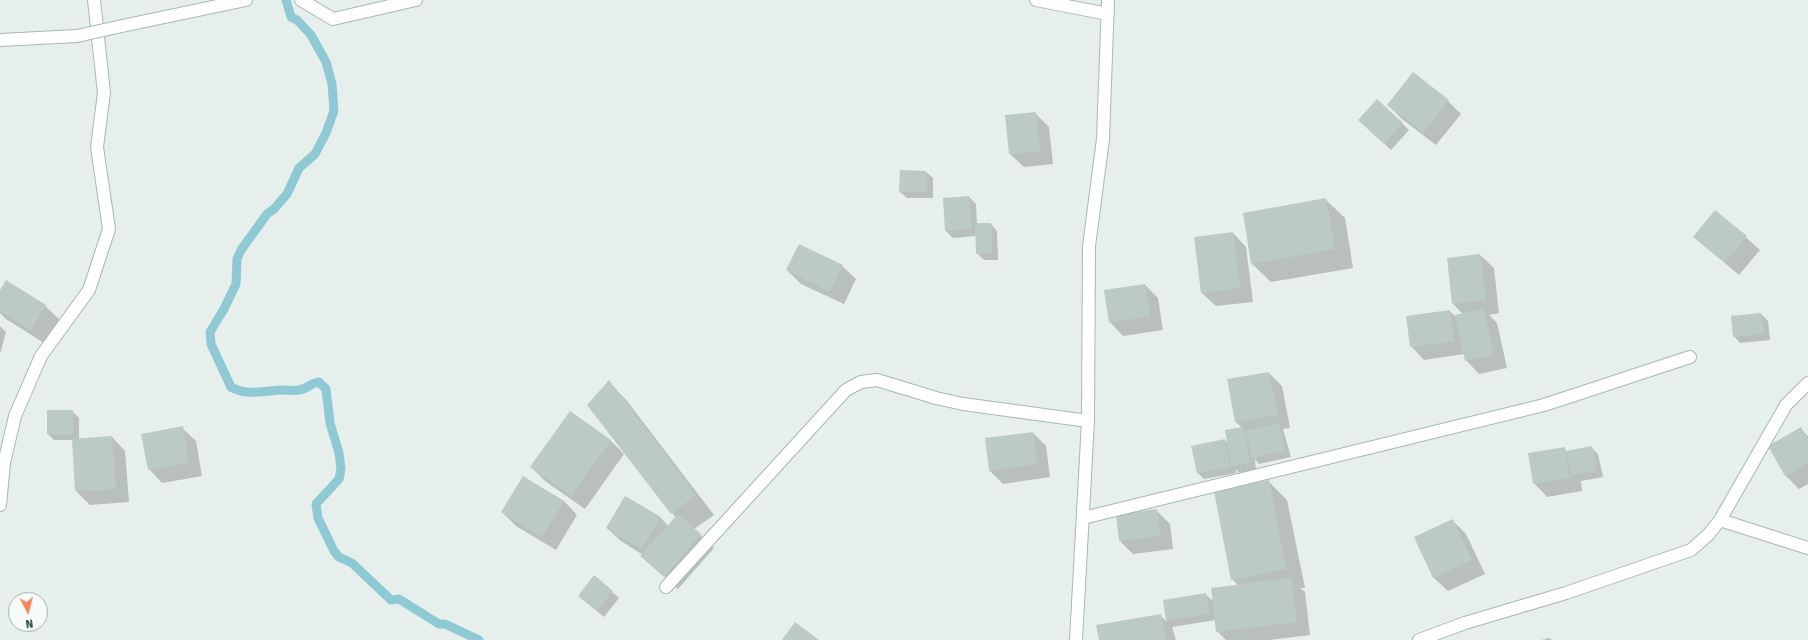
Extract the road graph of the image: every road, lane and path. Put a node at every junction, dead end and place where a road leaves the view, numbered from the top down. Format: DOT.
graph roads {
  1 [pos="94,0"];
  2 [pos="246,0"];
  3 [pos="301,0"];
  4 [pos="416,0"];
  5 [pos="1036,0"];
  6 [pos="1108,0"];
  7 [pos="1108,14"];
  8 [pos="0,40"];
  9 [pos="1690,357"];
  10 [pos="1808,383"];
  11 [pos="1088,421"];
  12 [pos="5,431"];
  13 [pos="0,505"];
  14 [pos="1083,518"];
  15 [pos="1720,520"];
  16 [pos="1808,548"];
  17 [pos="666,586"];
  18 [pos="1076,640"];
  19 [pos="1419,640"];
  1 -- 12 [label="street"];
  2 -- 8 [label="street, bridge"];
  3 -- 4 [label="street"];
  5 -- 7 [label="street"];
  6 -- 7 [label="street"];
  7 -- 11 [label="street"];
  9 -- 14 [label="street"];
  10 -- 15 [label="street"];
  11 -- 14 [label="street"];
  11 -- 17 [label="street"];
  12 -- 13 [label="street"];
  14 -- 18 [label="street"];
  15 -- 16 [label="street"];
  15 -- 19 [label="street"];
}
